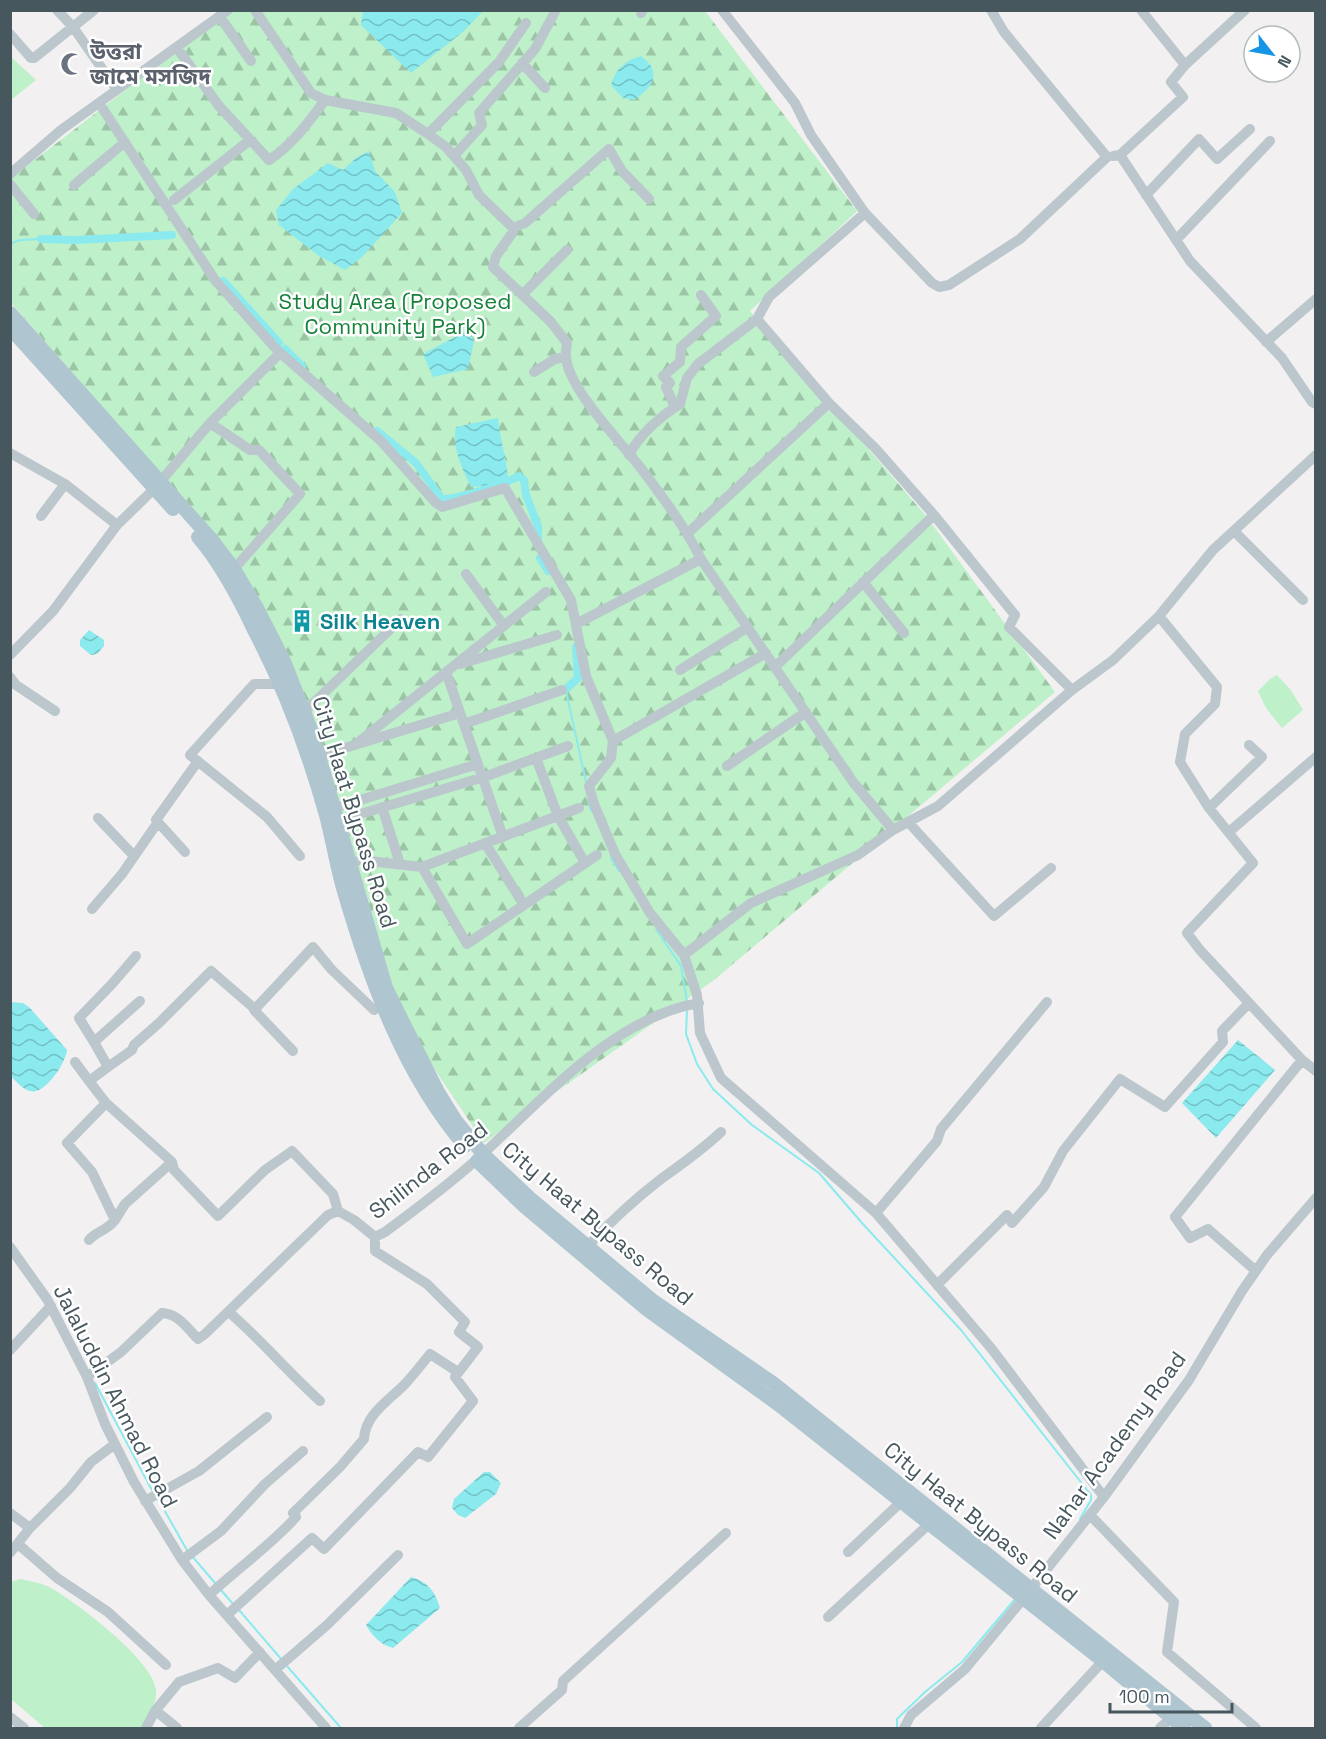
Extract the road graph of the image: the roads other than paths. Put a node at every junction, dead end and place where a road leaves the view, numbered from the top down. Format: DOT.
graph roads {
  1 [pos="57,10"];
  2 [pos="94,10"];
  3 [pos="255,10"];
  4 [pos="556,10"];
  5 [pos="722,10"];
  6 [pos="992,10"];
  7 [pos="1141,10"];
  8 [pos="1245,10"];
  9 [pos="224,14"];
  10 [pos="526,23"];
  11 [pos="73,27"];
  12 [pos="10,34"];
  13 [pos="177,48"];
  14 [pos="252,61"];
  15 [pos="522,63"];
  16 [pos="1185,64"];
  17 [pos="545,88"];
  18 [pos="117,90"];
  19 [pos="325,100"];
  20 [pos="99,103"];
  21 [pos="1250,129"];
  22 [pos="428,134"];
  23 [pos="250,140"];
  24 [pos="1270,141"];
  25 [pos="125,142"];
  26 [pos="1120,155"];
  27 [pos="454,156"];
  28 [pos="1107,157"];
  29 [pos="10,174"];
  30 [pos="10,184"];
  31 [pos="74,185"];
  32 [pos="1146,195"];
  33 [pos="649,199"];
  34 [pos="174,200"];
  35 [pos="865,213"];
  36 [pos="34,214"];
  37 [pos="513,228"];
  38 [pos="1176,240"];
  39 [pos="567,250"];
  40 [pos="522,295"];
  41 [pos="701,295"];
  42 [pos="1316,299"];
  43 [pos="10,313"];
  44 [pos="757,319"];
  45 [pos="10,328"];
  46 [pos="1266,342"];
  47 [pos="280,353"];
  48 [pos="566,357"];
  49 [pos="534,372"];
  50 [pos="830,403"];
  51 [pos="1316,404"];
  52 [pos="675,407"];
  53 [pos="210,423"];
  54 [pos="10,453"];
  55 [pos="629,455"];
  56 [pos="1316,455"];
  57 [pos="65,484"];
  58 [pos="158,485"];
  59 [pos="934,515"];
  60 [pos="41,516"];
  61 [pos="117,525"];
  62 [pos="1234,531"];
  63 [pos="688,533"];
  64 [pos="701,559"];
  65 [pos="234,569"];
  66 [pos="466,574"];
  67 [pos="863,582"];
  68 [pos="546,592"];
  69 [pos="1304,600"];
  70 [pos="1159,616"];
  71 [pos="400,619"];
  72 [pos="576,624"];
  73 [pos="504,626"];
  74 [pos="748,627"];
  75 [pos="904,633"];
  76 [pos="557,635"];
  77 [pos="766,653"];
  78 [pos="10,655"];
  79 [pos="775,667"];
  80 [pos="450,669"];
  81 [pos="680,670"];
  82 [pos="10,677"];
  83 [pos="280,684"];
  84 [pos="562,690"];
  85 [pos="1072,690"];
  86 [pos="55,711"];
  87 [pos="304,712"];
  88 [pos="806,712"];
  89 [pos="462,719"];
  90 [pos="613,741"];
  91 [pos="355,745"];
  92 [pos="1248,745"];
  93 [pos="568,746"];
  94 [pos="328,753"];
  95 [pos="1316,756"];
  96 [pos="536,758"];
  97 [pos="198,761"];
  98 [pos="478,764"];
  99 [pos="727,766"];
  100 [pos="483,777"];
  101 [pos="382,807"];
  102 [pos="579,808"];
  103 [pos="1209,808"];
  104 [pos="335,814"];
  105 [pos="558,816"];
  106 [pos="98,818"];
  107 [pos="158,822"];
  108 [pos="909,823"];
  109 [pos="893,830"];
  110 [pos="1229,832"];
  111 [pos="503,837"];
  112 [pos="485,843"];
  113 [pos="184,852"];
  114 [pos="597,855"];
  115 [pos="134,856"];
  116 [pos="300,856"];
  117 [pos="360,860"];
  118 [pos="585,863"];
  119 [pos="400,864"];
  120 [pos="422,867"];
  121 [pos="1051,868"];
  122 [pos="524,905"];
  123 [pos="92,909"];
  124 [pos="684,955"];
  125 [pos="136,956"];
  126 [pos="140,1001"];
  127 [pos="1047,1002"];
  128 [pos="1249,1003"];
  129 [pos="697,1004"];
  130 [pos="255,1009"];
  131 [pos="374,1010"];
  132 [pos="94,1042"];
  133 [pos="293,1051"];
  134 [pos="1302,1059"];
  135 [pos="75,1062"];
  136 [pos="108,1067"];
  137 [pos="1316,1071"];
  138 [pos="89,1081"];
  139 [pos="106,1103"];
  140 [pos="721,1132"];
  141 [pos="480,1157"];
  142 [pos="172,1162"];
  143 [pos="1316,1198"];
  144 [pos="338,1211"];
  145 [pos="876,1214"];
  146 [pos="115,1220"];
  147 [pos="375,1236"];
  148 [pos="89,1240"];
  149 [pos="588,1246"];
  150 [pos="10,1248"];
  151 [pos="1256,1271"];
  152 [pos="937,1285"];
  153 [pos="51,1306"];
  154 [pos="230,1312"];
  155 [pos="10,1350"];
  156 [pos="458,1372"];
  157 [pos="87,1377"];
  158 [pos="320,1401"];
  159 [pos="267,1417"];
  160 [pos="115,1444"];
  161 [pos="303,1451"];
  162 [pos="1104,1497"];
  163 [pos="145,1501"];
  164 [pos="901,1502"];
  165 [pos="10,1513"];
  166 [pos="1090,1515"];
  167 [pos="928,1524"];
  168 [pos="30,1528"];
  169 [pos="726,1533"];
  170 [pos="14,1548"];
  171 [pos="848,1552"];
  172 [pos="398,1555"];
  173 [pos="182,1560"];
  174 [pos="1027,1594"];
  175 [pos="209,1595"];
  176 [pos="227,1615"];
  177 [pos="828,1617"];
  178 [pos="260,1653"];
  179 [pos="1103,1661"];
  180 [pos="166,1665"];
  181 [pos="275,1670"];
  182 [pos="161,1715"];
  183 [pos="10,1717"];
  184 [pos="1171,1718"];
  185 [pos="24,1728"];
  186 [pos="146,1728"];
  187 [pos="177,1728"];
  188 [pos="326,1728"];
  189 [pos="519,1728"];
  190 [pos="904,1728"];
  191 [pos="1041,1728"];
  192 [pos="1160,1728"];
  193 [pos="1184,1728"];
  194 [pos="1205,1728"];
  195 [pos="1256,1728"];
  1 -- 11 [label="street"];
  2 -- 11 [label="street"];
  3 -- 19 [label="street"];
  4 -- 15 [label="street"];
  5 -- 35 [label="street"];
  6 -- 28 [label="street"];
  7 -- 16 [label="street"];
  8 -- 16 [label="street"];
  9 -- 13 [label="street"];
  9 -- 14 [label="street"];
  10 -- 22 [label="street"];
  11 -- 12 [label="street"];
  11 -- 18 [label="street"];
  13 -- 18 [label="street"];
  13 -- 23 [label="street"];
  15 -- 17 [label="street"];
  15 -- 27 [label="street"];
  16 -- 26 [label="street"];
  18 -- 20 [label="street"];
  19 -- 22 [label="street"];
  19 -- 23 [label="street"];
  20 -- 25 [label="street"];
  20 -- 29 [label="street"];
  21 -- 32 [label="street"];
  22 -- 27 [label="street"];
  23 -- 34 [label="street"];
  24 -- 38 [label="street"];
  25 -- 31 [label="street"];
  25 -- 47 [label="street"];
  26 -- 28 [label="street"];
  26 -- 32 [label="street"];
  27 -- 37 [label="street"];
  28 -- 35 [label="street"];
  30 -- 36 [label="street"];
  32 -- 38 [label="street"];
  33 -- 37 [label="street"];
  35 -- 44 [label="street"];
  37 -- 40 [label="street"];
  38 -- 46 [label="street"];
  39 -- 40 [label="street"];
  40 -- 48 [label="street"];
  41 -- 52 [label="street"];
  42 -- 46 [label="street"];
  43 -- 58 [label="main road, City Haat Bypass Road"];
  44 -- 50 [label="street"];
  44 -- 52 [label="street"];
  45 -- 58 [label="main road, City Haat Bypass Road"];
  46 -- 51 [label="street"];
  47 -- 53 [label="street"];
  47 -- 72 [label="street"];
  48 -- 49 [label="street"];
  48 -- 55 [label="street"];
  50 -- 59 [label="street"];
  50 -- 63 [label="street"];
  52 -- 55 [label="street"];
  53 -- 58 [label="street"];
  53 -- 65 [label="street"];
  54 -- 57 [label="street"];
  55 -- 63 [label="street"];
  56 -- 62 [label="street"];
  57 -- 60 [label="street"];
  57 -- 61 [label="street"];
  58 -- 61 [label="street"];
  58 -- 65 [label="main road, City Haat Bypass Road"];
  58 -- 83 [label="main road, City Haat Bypass Road"];
  59 -- 67 [label="street"];
  59 -- 85 [label="street"];
  61 -- 78 [label="street"];
  62 -- 69 [label="street"];
  62 -- 70 [label="street"];
  63 -- 64 [label="street"];
  64 -- 72 [label="street"];
  64 -- 74 [label="street"];
  65 -- 87 [label="main road, City Haat Bypass Road"];
  66 -- 73 [label="street"];
  67 -- 75 [label="street"];
  67 -- 79 [label="street"];
  68 -- 73 [label="street"];
  70 -- 85 [label="street"];
  70 -- 103 [label="street"];
  71 -- 87 [label="street"];
  72 -- 90 [label="street"];
  73 -- 80 [label="street"];
  74 -- 77 [label="street"];
  74 -- 81 [label="street"];
  76 -- 80 [label="street"];
  77 -- 79 [label="street"];
  77 -- 90 [label="street"];
  79 -- 88 [label="street"];
  80 -- 89 [label="street"];
  80 -- 91 [label="street"];
  82 -- 86 [label="street"];
  83 -- 97 [label="street"];
  83 -- 141 [label="main road, City Haat Bypass Road"];
  84 -- 89 [label="street"];
  85 -- 108 [label="street"];
  87 -- 104 [label="main road, City Haat Bypass Road"];
  88 -- 99 [label="street"];
  88 -- 109 [label="street"];
  89 -- 91 [label="street"];
  89 -- 98 [label="street"];
  90 -- 124 [label="street"];
  91 -- 94 [label="street"];
  92 -- 103 [label="street"];
  93 -- 96 [label="street"];
  95 -- 110 [label="street"];
  96 -- 100 [label="street"];
  96 -- 105 [label="street"];
  97 -- 107 [label="street"];
  97 -- 116 [label="street"];
  98 -- 100 [label="street"];
  98 -- 104 [label="street"];
  100 -- 101 [label="street"];
  100 -- 111 [label="street"];
  101 -- 104 [label="street"];
  101 -- 119 [label="street"];
  102 -- 105 [label="street"];
  103 -- 110 [label="street"];
  104 -- 141 [label="main road, City Haat Bypass Road"];
  105 -- 111 [label="street"];
  105 -- 118 [label="street"];
  106 -- 115 [label="street"];
  107 -- 113 [label="street"];
  107 -- 115 [label="street"];
  108 -- 109 [label="street"];
  108 -- 121 [label="street"];
  109 -- 124 [label="street"];
  110 -- 128 [label="street"];
  111 -- 112 [label="street"];
  112 -- 120 [label="street"];
  112 -- 122 [label="street"];
  114 -- 118 [label="street"];
  115 -- 123 [label="street"];
  117 -- 119 [label="street"];
  118 -- 122 [label="street"];
  119 -- 120 [label="street"];
  120 -- 122 [label="street"];
  124 -- 129 [label="street"];
  125 -- 132 [label="street"];
  126 -- 132 [label="street"];
  127 -- 145 [label="street"];
  128 -- 134 [label="street"];
  128 -- 152 [label="street"];
  129 -- 141 [label="street, Shilinda Road"];
  129 -- 145 [label="street"];
  130 -- 131 [label="street"];
  130 -- 133 [label="street"];
  130 -- 136 [label="street"];
  132 -- 136 [label="street"];
  134 -- 137 [label="street"];
  134 -- 151 [label="street"];
  135 -- 138 [label="street"];
  136 -- 138 [label="street"];
  138 -- 139 [label="street"];
  139 -- 142 [label="street"];
  139 -- 146 [label="street"];
  140 -- 149 [label="street"];
  141 -- 147 [label="street, Shilinda Road"];
  141 -- 149 [label="main road, City Haat Bypass Road"];
  141 -- 164 [label="main road, City Haat Bypass Road"];
  142 -- 144 [label="street"];
  142 -- 146 [label="street"];
  143 -- 151 [label="street, Nahar Academy Road"];
  144 -- 147 [label="street, Shilinda Road"];
  144 -- 154 [label="street, Shilinda Road"];
  145 -- 152 [label="street"];
  146 -- 148 [label="street"];
  147 -- 156 [label="street"];
  149 -- 174 [label="main road, City Haat Bypass Road"];
  150 -- 153 [label="street, Jalaluddin Ahmad Road"];
  151 -- 162 [label="street, Nahar Academy Road"];
  152 -- 162 [label="street"];
  153 -- 155 [label="street"];
  153 -- 157 [label="street, Jalaluddin Ahmad Road"];
  154 -- 157 [label="street, Shilinda Road"];
  154 -- 158 [label="street"];
  156 -- 175 [label="street"];
  156 -- 176 [label="street"];
  157 -- 160 [label="street, Jalaluddin Ahmad Road"];
  159 -- 163 [label="street"];
  160 -- 163 [label="street, Jalaluddin Ahmad Road"];
  160 -- 168 [label="street"];
  161 -- 173 [label="street"];
  162 -- 166 [label="street, Nahar Academy Road"];
  163 -- 173 [label="street, Jalaluddin Ahmad Road"];
  164 -- 167 [label="main road, City Haat Bypass Road"];
  164 -- 171 [label="street"];
  165 -- 168 [label="street"];
  166 -- 174 [label="street, Nahar Academy Road"];
  166 -- 195 [label="street"];
  167 -- 174 [label="main road, City Haat Bypass Road"];
  167 -- 177 [label="street"];
  168 -- 170 [label="street"];
  169 -- 189 [label="street"];
  170 -- 180 [label="street"];
  172 -- 181 [label="street"];
  173 -- 175 [label="street, Jalaluddin Ahmad Road"];
  174 -- 179 [label="main road, City Haat Bypass Road"];
  174 -- 190 [label="street, Nahar Academy Road"];
  174 -- 194 [label="main road, City Haat Bypass Road"];
  175 -- 176 [label="street, Jalaluddin Ahmad Road"];
  176 -- 178 [label="street, Jalaluddin Ahmad Road"];
  178 -- 181 [label="street, Jalaluddin Ahmad Road"];
  178 -- 186 [label="street"];
  179 -- 184 [label="main road, City Haat Bypass Road"];
  179 -- 191 [label="street"];
  181 -- 188 [label="street, Jalaluddin Ahmad Road"];
  182 -- 187 [label="street"];
  183 -- 185 [label="street"];
  184 -- 192 [label="street"];
  184 -- 193 [label="main road, City Haat Bypass Road"];
}
